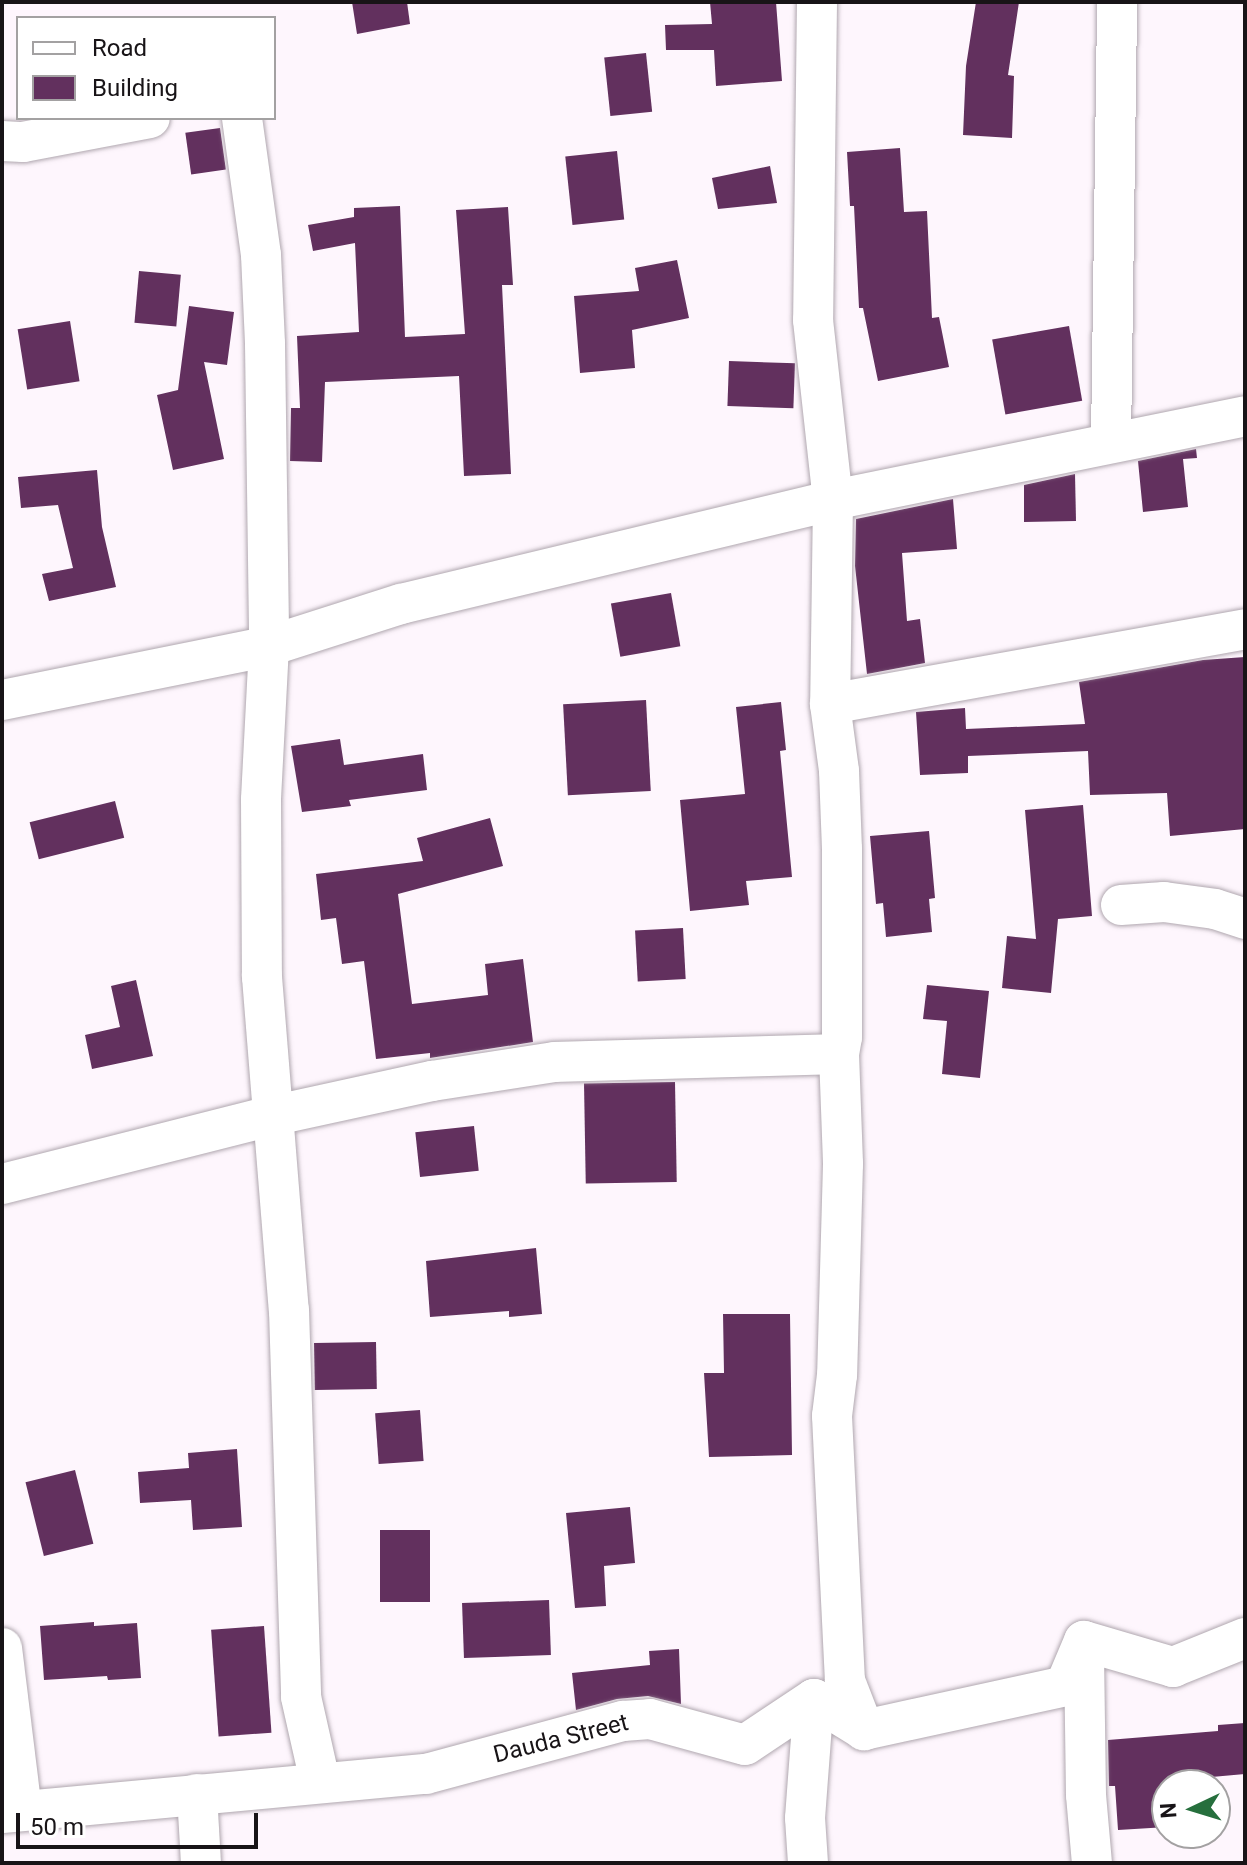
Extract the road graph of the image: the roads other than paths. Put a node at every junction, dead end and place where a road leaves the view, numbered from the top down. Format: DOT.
graph roads {
  1 [pos="817,2"];
  2 [pos="1117,2"];
  3 [pos="139,120"];
  4 [pos="242,120"];
  5 [pos="2,141"];
  6 [pos="1245,416"];
  7 [pos="1111,441"];
  8 [pos="833,500"];
  9 [pos="1245,629"];
  10 [pos="269,646"];
  11 [pos="2,700"];
  12 [pos="830,704"];
  13 [pos="1121,905"];
  14 [pos="1245,919"];
  15 [pos="839,1054"];
  16 [pos="271,1116"];
  17 [pos="2,1184"];
  18 [pos="1245,1638"];
  19 [pos="1084,1641"];
  20 [pos="2,1648"];
  21 [pos="814,1699"];
  22 [pos="864,1730"];
  23 [pos="320,1781"];
  24 [pos="197,1794"];
  25 [pos="12,1811"];
  26 [pos="201,1863"];
  27 [pos="808,1863"];
  28 [pos="1092,1863"];
  1 -- 8 [label="street"];
  2 -- 7 [label="street"];
  3 -- 5 [label="street"];
  4 -- 10 [label="street"];
  6 -- 7 [label="street"];
  7 -- 8 [label="street"];
  8 -- 10 [label="street"];
  8 -- 12 [label="street"];
  9 -- 12 [label="street"];
  10 -- 11 [label="street"];
  10 -- 16 [label="street"];
  12 -- 15 [label="street"];
  13 -- 14 [label="street"];
  15 -- 16 [label="street"];
  15 -- 22 [label="street"];
  16 -- 17 [label="street"];
  16 -- 23 [label="street"];
  18 -- 19 [label="street"];
  19 -- 22 [label="street"];
  19 -- 28 [label="street"];
  20 -- 25 [label="street"];
  21 -- 22 [label="street"];
  21 -- 23 [label="street, Dauda Street"];
  21 -- 27 [label="street"];
  23 -- 24 [label="street, Dauda Street"];
  24 -- 25 [label="street, Dauda Street"];
  24 -- 26 [label="street"];
}
